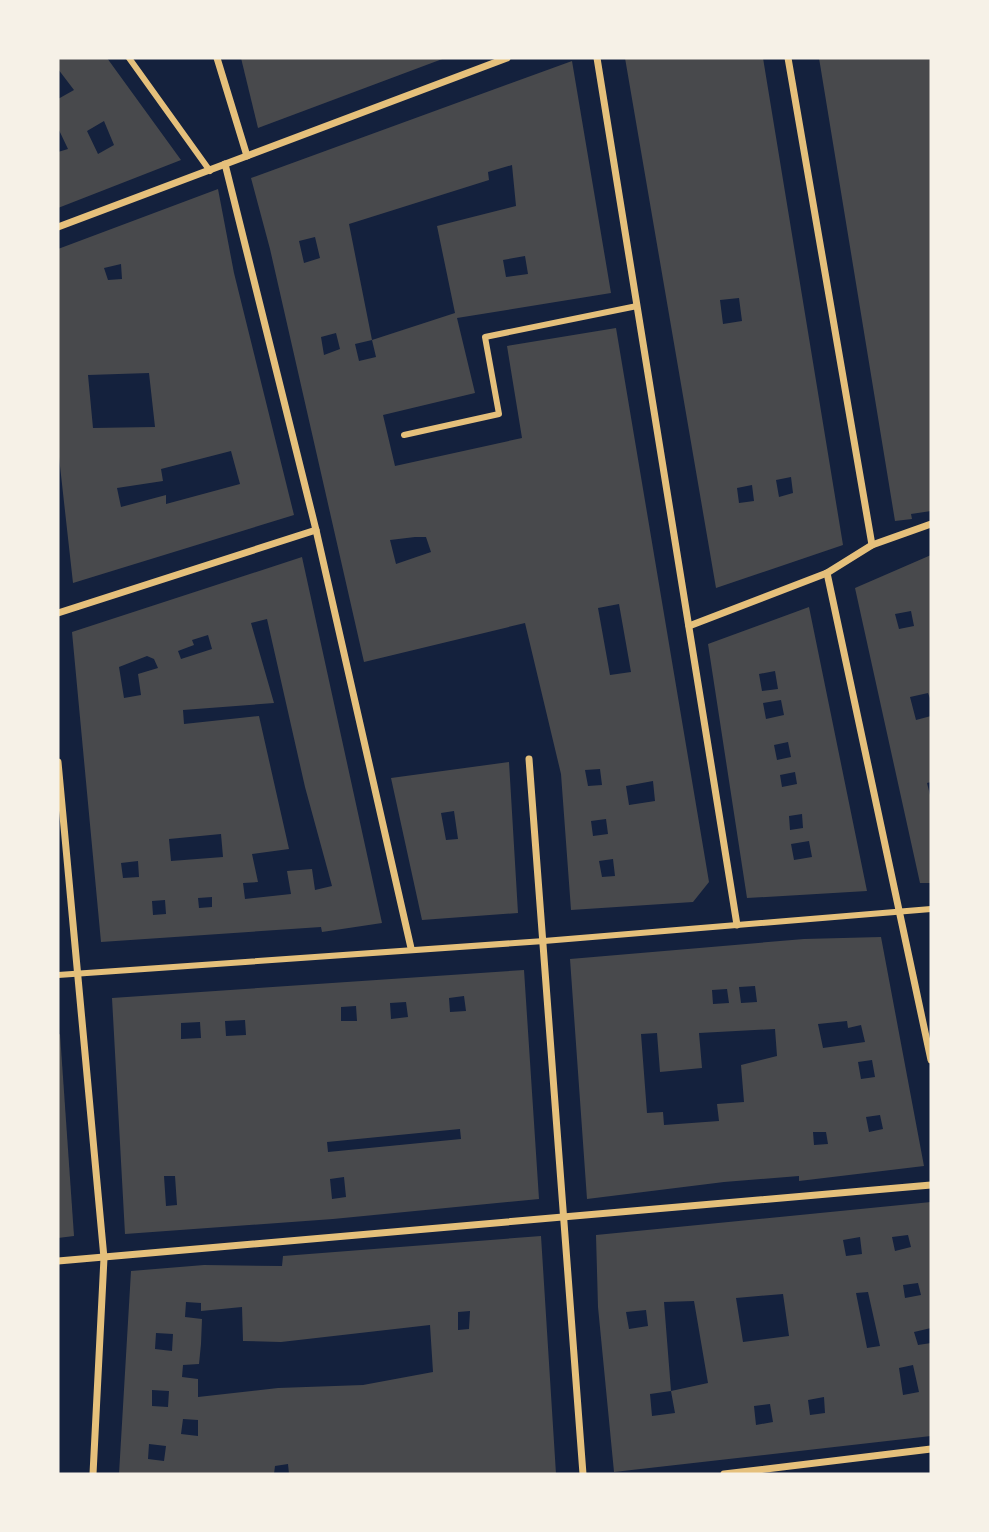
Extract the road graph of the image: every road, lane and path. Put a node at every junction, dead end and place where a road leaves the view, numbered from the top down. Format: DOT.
graph roads {
  1 [pos="129,58"];
  2 [pos="217,58"];
  3 [pos="507,58"];
  4 [pos="597,58"];
  5 [pos="788,58"];
  6 [pos="247,156"];
  7 [pos="225,164"];
  8 [pos="210,171"];
  9 [pos="58,227"];
  10 [pos="637,306"];
  11 [pos="404,435"];
  12 [pos="931,524"];
  13 [pos="316,530"];
  14 [pos="872,545"];
  15 [pos="827,573"];
  16 [pos="58,613"];
  17 [pos="689,626"];
  18 [pos="528,759"];
  19 [pos="58,762"];
  20 [pos="931,909"];
  21 [pos="900,910"];
  22 [pos="737,925"];
  23 [pos="544,941"];
  24 [pos="411,948"];
  25 [pos="77,974"];
  26 [pos="58,975"];
  27 [pos="931,1060"];
  28 [pos="931,1185"];
  29 [pos="561,1219"];
  30 [pos="104,1258"];
  31 [pos="58,1261"];
  32 [pos="931,1449"];
  33 [pos="93,1474"];
  34 [pos="583,1474"];
  35 [pos="724,1474"];
  1 -- 8 [label="street"];
  2 -- 6 [label="street"];
  3 -- 6 [label="street"];
  4 -- 10 [label="street"];
  5 -- 14 [label="street"];
  6 -- 7 [label="street"];
  7 -- 8 [label="street"];
  7 -- 13 [label="street"];
  8 -- 9 [label="street"];
  10 -- 11 [label="street"];
  10 -- 17 [label="street"];
  12 -- 14 [label="street"];
  13 -- 16 [label="street"];
  13 -- 24 [label="street"];
  14 -- 15 [label="street"];
  15 -- 17 [label="street"];
  15 -- 21 [label="street"];
  17 -- 22 [label="street"];
  18 -- 23 [label="street"];
  19 -- 25 [label="street"];
  20 -- 21 [label="street"];
  21 -- 22 [label="street"];
  21 -- 27 [label="street"];
  22 -- 23 [label="street"];
  23 -- 24 [label="street"];
  23 -- 29 [label="street"];
  24 -- 25 [label="street"];
  25 -- 26 [label="street"];
  25 -- 30 [label="street"];
  28 -- 29 [label="street"];
  29 -- 30 [label="street"];
  29 -- 34 [label="street"];
  30 -- 31 [label="street"];
  30 -- 33 [label="street"];
  32 -- 35 [label="street"];
}
